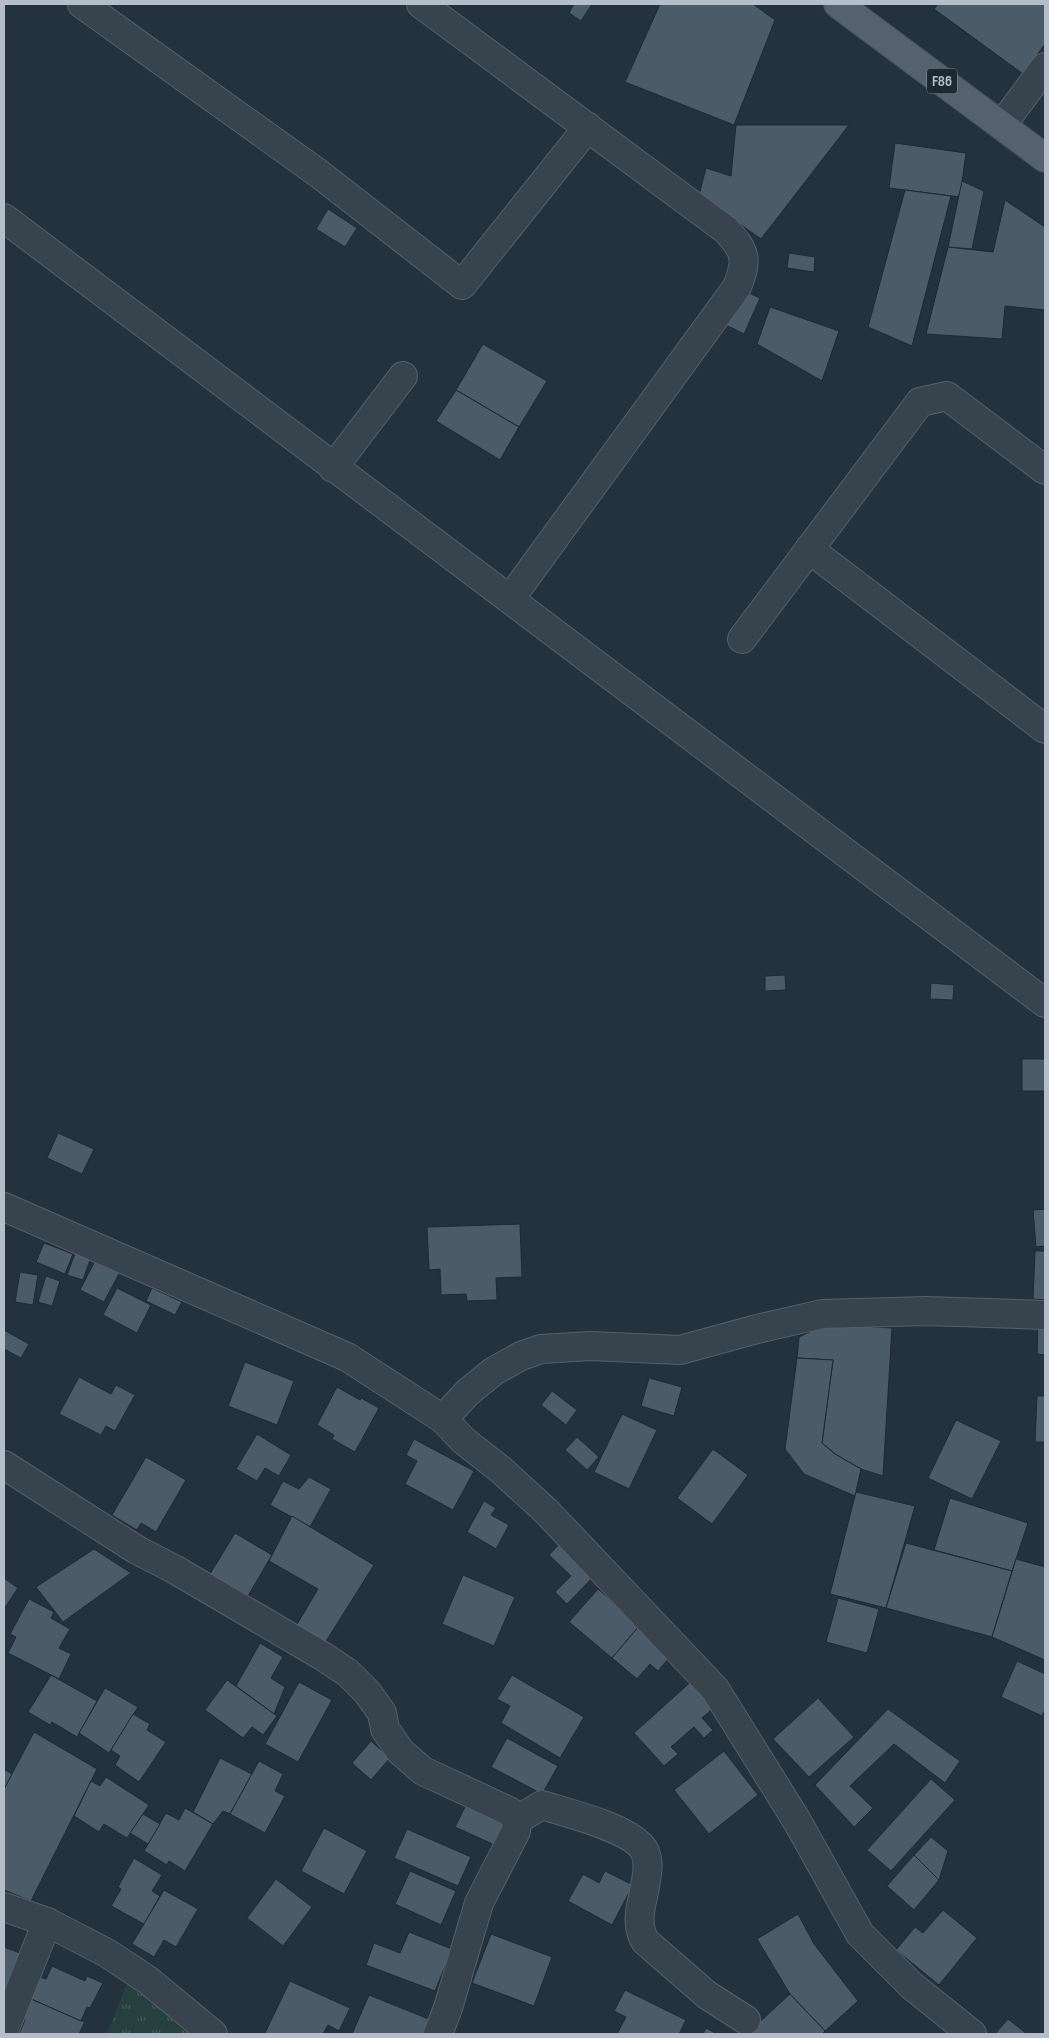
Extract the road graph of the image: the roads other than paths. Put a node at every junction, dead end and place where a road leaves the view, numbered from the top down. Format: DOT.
graph roads {
  1 [pos="82,4"];
  2 [pos="421,4"];
  3 [pos="838,4"];
  4 [pos="1045,67"];
  5 [pos="1002,125"];
  6 [pos="588,127"];
  7 [pos="1045,158"];
  8 [pos="4,218"];
  9 [pos="403,376"];
  10 [pos="333,468"];
  11 [pos="1045,470"];
  12 [pos="809,549"];
  13 [pos="510,599"];
  14 [pos="742,638"];
  15 [pos="1045,730"];
  16 [pos="1041,991"];
  17 [pos="4,1207"];
  18 [pos="1045,1315"];
  19 [pos="443,1419"];
  20 [pos="4,1465"];
  21 [pos="517,1820"];
  22 [pos="4,1907"];
  23 [pos="47,1922"];
  24 [pos="746,2020"];
  25 [pos="4,2031"];
  26 [pos="208,2033"];
  27 [pos="438,2034"];
  28 [pos="972,2034"];
  1 -- 6 [label="street"];
  2 -- 6 [label="street"];
  3 -- 5 [label="main road, F86"];
  4 -- 5 [label="street"];
  5 -- 7 [label="main road, F86"];
  6 -- 13 [label="street"];
  8 -- 10 [label="street"];
  9 -- 10 [label="street"];
  10 -- 13 [label="street"];
  11 -- 12 [label="street"];
  12 -- 14 [label="street"];
  12 -- 15 [label="street"];
  13 -- 16 [label="street"];
  17 -- 19 [label="street"];
  18 -- 19 [label="street"];
  19 -- 28 [label="street"];
  20 -- 21 [label="street"];
  21 -- 24 [label="street"];
  21 -- 27 [label="street"];
  22 -- 23 [label="street"];
  23 -- 25 [label="street"];
  23 -- 26 [label="street"];
}
